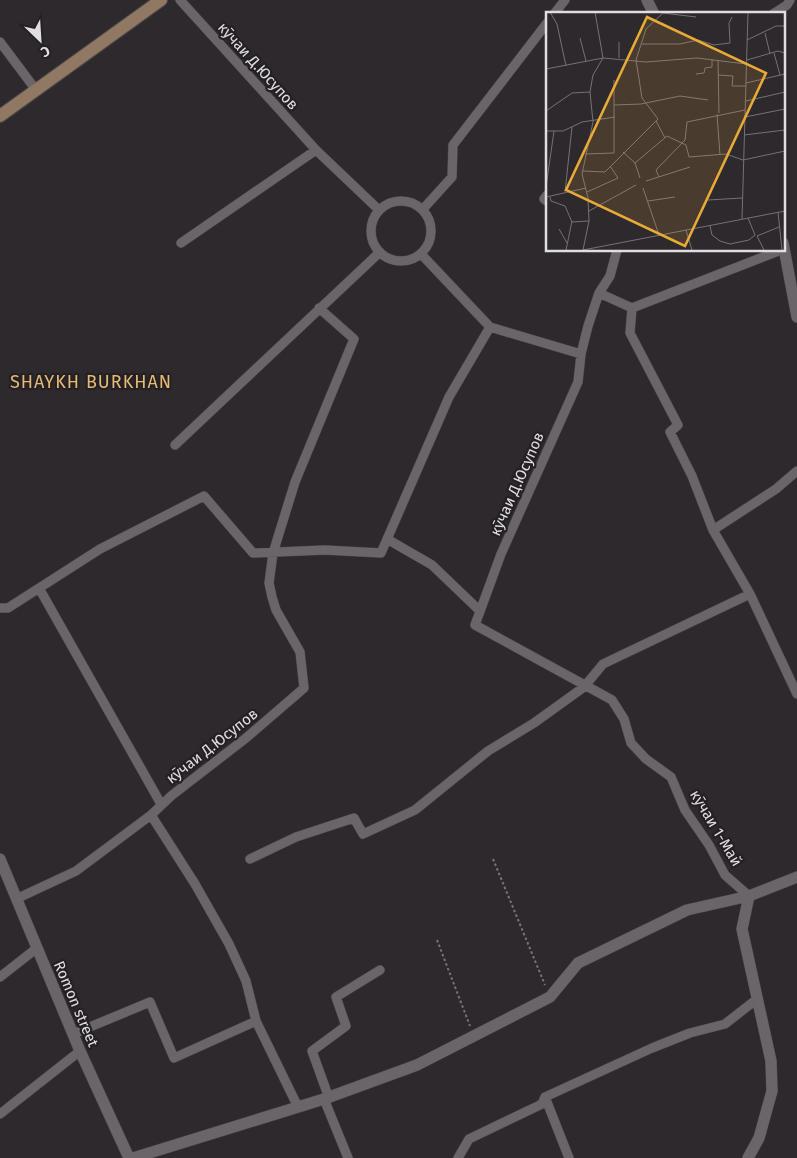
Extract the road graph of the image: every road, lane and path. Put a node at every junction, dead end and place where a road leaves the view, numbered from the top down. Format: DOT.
graph roads {
  1 [pos="161,0"];
  2 [pos="180,0"];
  3 [pos="565,0"];
  4 [pos="647,0"];
  5 [pos="790,0"];
  6 [pos="556,12"];
  7 [pos="653,12"];
  8 [pos="776,12"];
  9 [pos="546,24"];
  10 [pos="0,42"];
  11 [pos="36,90"];
  12 [pos="0,116"];
  13 [pos="316,150"];
  14 [pos="423,209"];
  15 [pos="379,210"];
  16 [pos="181,243"];
  17 [pos="617,251"];
  18 [pos="775,251"];
  19 [pos="784,251"];
  20 [pos="380,252"];
  21 [pos="421,254"];
  22 [pos="599,294"];
  23 [pos="319,308"];
  24 [pos="632,308"];
  25 [pos="797,317"];
  26 [pos="490,327"];
  27 [pos="581,354"];
  28 [pos="175,445"];
  29 [pos="797,471"];
  30 [pos="714,530"];
  31 [pos="387,539"];
  32 [pos="274,553"];
  33 [pos="39,588"];
  34 [pos="750,594"];
  35 [pos="0,608"];
  36 [pos="480,611"];
  37 [pos="475,625"];
  38 [pos="584,686"];
  39 [pos="797,694"];
  40 [pos="161,804"];
  41 [pos="151,815"];
  42 [pos="250,859"];
  43 [pos="493,859"];
  44 [pos="0,861"];
  45 [pos="797,877"];
  46 [pos="750,896"];
  47 [pos="16,899"];
  48 [pos="437,940"];
  49 [pos="37,948"];
  50 [pos="380,970"];
  51 [pos="0,977"];
  52 [pos="550,997"];
  53 [pos="757,1000"];
  54 [pos="256,1021"];
  55 [pos="73,1034"];
  56 [pos="473,1035"];
  57 [pos="80,1051"];
  58 [pos="545,1097"];
  59 [pos="327,1099"];
  60 [pos="298,1107"];
  61 [pos="0,1114"];
  62 [pos="129,1158"];
  63 [pos="133,1158"];
  64 [pos="348,1158"];
  65 [pos="458,1158"];
  66 [pos="569,1158"];
  67 [pos="748,1158"];
  1 -- 11 [label="main road"];
  2 -- 13 [label="street, кӯчаи Д.Юсупов"];
  3 -- 6 [label="street"];
  4 -- 7 [label="street"];
  5 -- 8 [label="street"];
  9 -- 14 [label="street"];
  10 -- 11 [label="street"];
  11 -- 12 [label="main road"];
  13 -- 15 [label="street, кӯчаи Д.Юсупов"];
  13 -- 16 [label="street"];
  14 -- 15 [label="street"];
  14 -- 21 [label="street"];
  15 -- 20 [label="street"];
  17 -- 22 [label="street, кӯчаи Д.Юсупов"];
  18 -- 24 [label="street"];
  19 -- 25 [label="street"];
  20 -- 21 [label="street"];
  20 -- 23 [label="street"];
  21 -- 26 [label="street"];
  22 -- 24 [label="street"];
  22 -- 27 [label="street, кӯчаи Д.Юсупов"];
  23 -- 28 [label="street"];
  23 -- 32 [label="street, кӯчаи Д.Юсупов"];
  24 -- 30 [label="street"];
  26 -- 27 [label="street"];
  26 -- 31 [label="street"];
  27 -- 36 [label="street, кӯчаи Д.Юсупов"];
  29 -- 30 [label="street"];
  30 -- 34 [label="street"];
  31 -- 32 [label="street"];
  31 -- 36 [label="street"];
  32 -- 33 [label="street"];
  32 -- 40 [label="street, кӯчаи Д.Юсупов"];
  33 -- 35 [label="street"];
  33 -- 40 [label="street"];
  34 -- 38 [label="street"];
  34 -- 39 [label="street"];
  36 -- 37 [label="street, кӯчаи Д.Юсупов"];
  37 -- 38 [label="street, кӯчаи 1-Май"];
  38 -- 42 [label="street"];
  38 -- 46 [label="street, кӯчаи 1-Май"];
  40 -- 41 [label="street, кӯчаи Д.Юсупов"];
  41 -- 47 [label="street, кӯчаи Д.Юсупов"];
  41 -- 54 [label="street"];
  43 -- 52 [label="path"];
  44 -- 47 [label="street, Romon street"];
  45 -- 46 [label="street"];
  46 -- 52 [label="street"];
  46 -- 53 [label="street"];
  47 -- 49 [label="street, Romon street"];
  48 -- 56 [label="path"];
  49 -- 51 [label="street"];
  49 -- 55 [label="street, Romon street"];
  50 -- 59 [label="street"];
  52 -- 56 [label="street"];
  53 -- 58 [label="street"];
  53 -- 67 [label="street"];
  54 -- 55 [label="street"];
  54 -- 60 [label="street"];
  55 -- 57 [label="street, Romon street"];
  56 -- 59 [label="street"];
  57 -- 61 [label="street"];
  57 -- 62 [label="street, Romon street"];
  58 -- 65 [label="street"];
  58 -- 66 [label="street"];
  59 -- 60 [label="street"];
  59 -- 64 [label="street"];
  60 -- 63 [label="street"];
}
